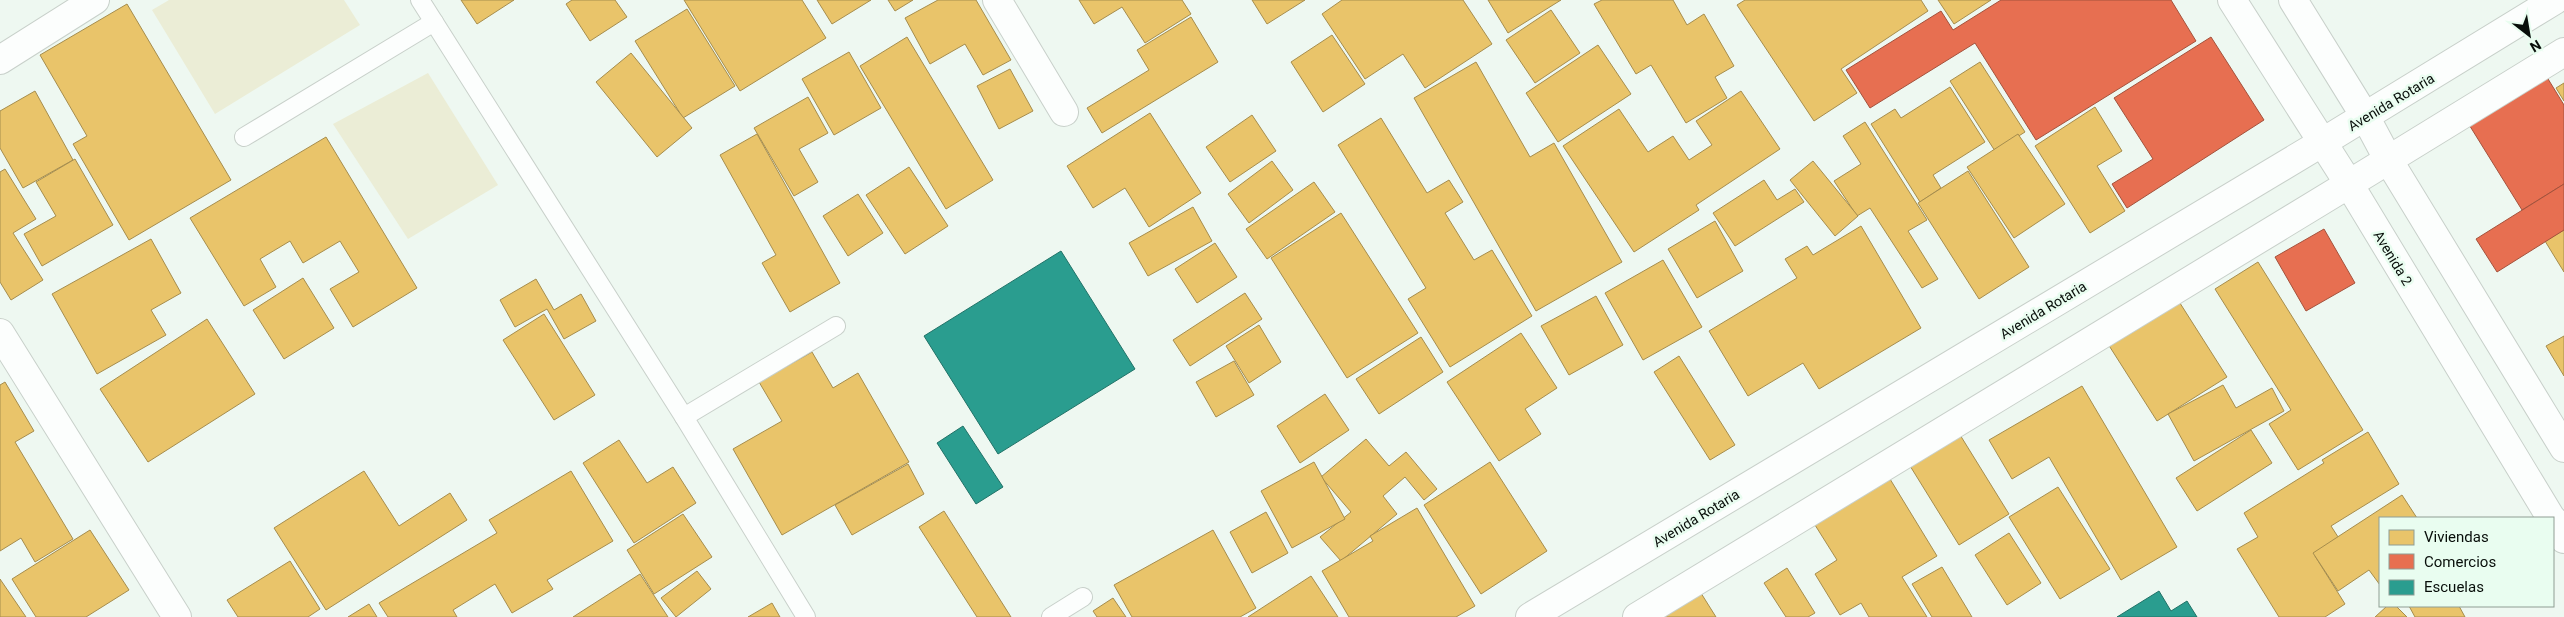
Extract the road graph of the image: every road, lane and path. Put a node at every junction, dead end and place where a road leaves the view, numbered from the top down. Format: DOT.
graph roads {
  1 [pos="95,0"];
  2 [pos="420,0"];
  3 [pos="996,0"];
  4 [pos="2232,0"];
  5 [pos="2293,0"];
  6 [pos="2555,0"];
  7 [pos="434,22"];
  8 [pos="2564,52"];
  9 [pos="0,60"];
  10 [pos="1064,112"];
  11 [pos="2366,118"];
  12 [pos="244,137"];
  13 [pos="2323,142"];
  14 [pos="2389,161"];
  15 [pos="2349,184"];
  16 [pos="836,326"];
  17 [pos="0,333"];
  18 [pos="684,417"];
  19 [pos="2564,448"];
  20 [pos="2551,517"];
  21 [pos="2554,522"];
  22 [pos="2564,539"];
  23 [pos="1083,598"];
  24 [pos="177,617"];
  25 [pos="806,617"];
  26 [pos="1051,617"];
  27 [pos="1530,617"];
  28 [pos="1636,617"];
  1 -- 9 [label="street"];
  2 -- 7 [label="lane"];
  3 -- 10 [label="street"];
  4 -- 13 [label="street, Avenida 2"];
  5 -- 11 [label="street"];
  6 -- 11 [label="street, Avenida Rotaria"];
  7 -- 12 [label="lane"];
  7 -- 18 [label="lane"];
  8 -- 14 [label="street"];
  11 -- 13 [label="street, Avenida Rotaria"];
  11 -- 14 [label="street"];
  13 -- 15 [label="street, Avenida 2"];
  13 -- 27 [label="street, Avenida Rotaria"];
  14 -- 15 [label="street"];
  14 -- 19 [label="street"];
  15 -- 20 [label="street, Avenida 2"];
  15 -- 28 [label="street"];
  16 -- 18 [label="lane"];
  17 -- 24 [label="street"];
  18 -- 25 [label="lane"];
  21 -- 22 [label="street, Avenida 2"];
  23 -- 26 [label="lane"];
}
